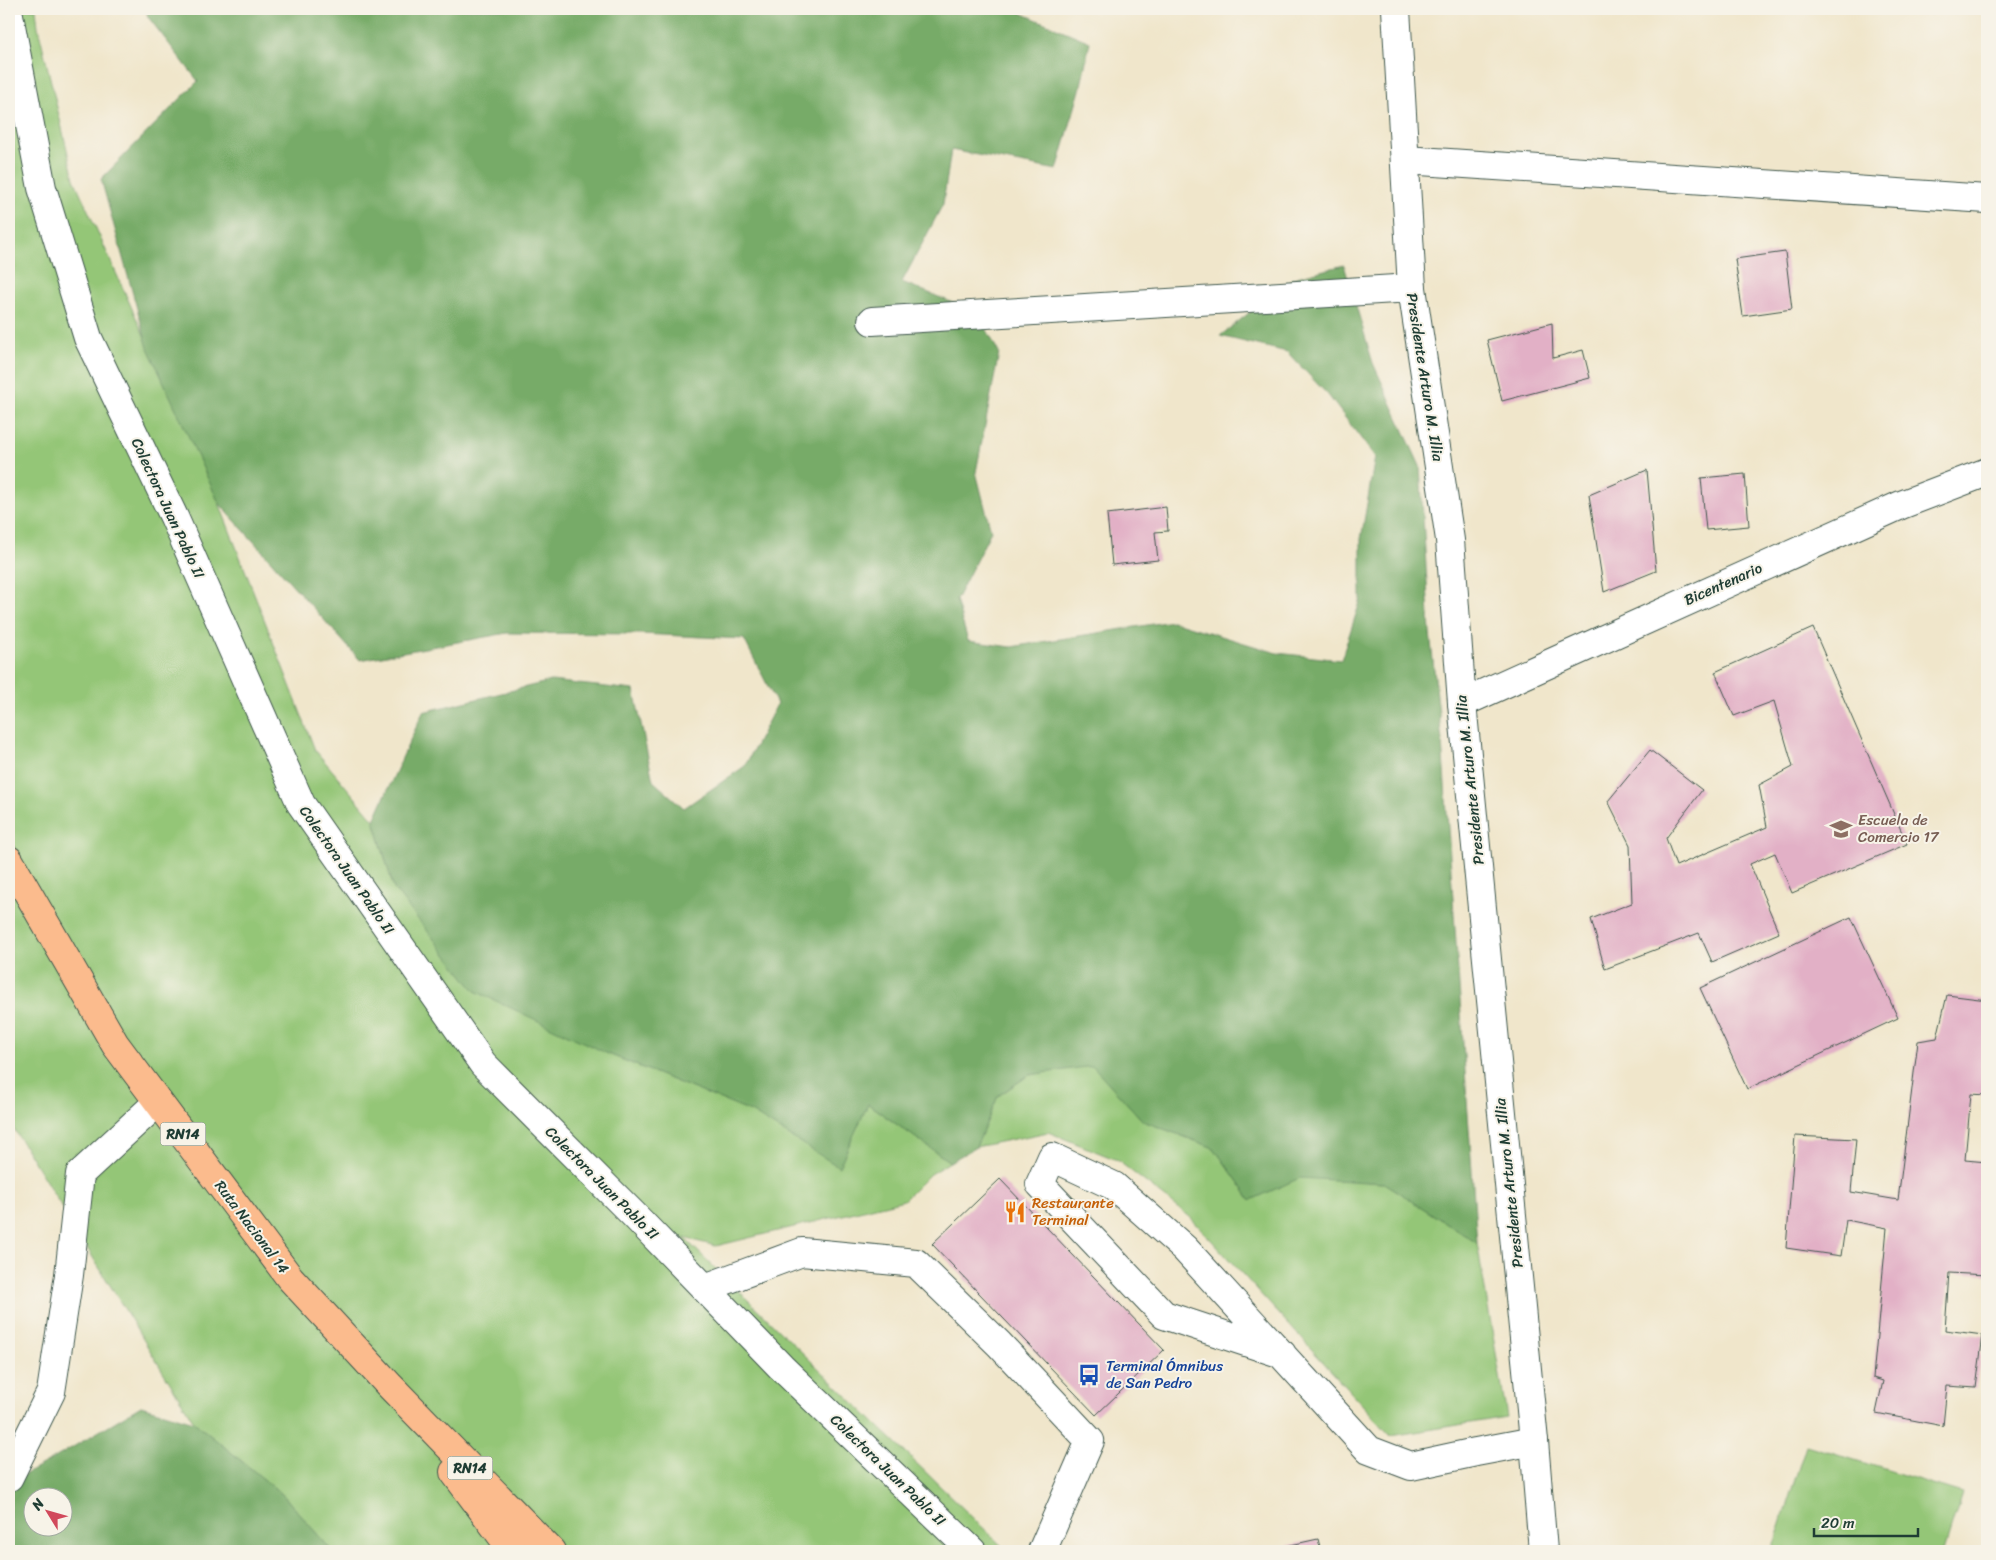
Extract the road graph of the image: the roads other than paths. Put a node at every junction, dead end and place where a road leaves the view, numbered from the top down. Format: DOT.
graph roads {
  1 [pos="1396,9"];
  2 [pos="9,15"];
  3 [pos="1405,160"];
  4 [pos="1987,199"];
  5 [pos="1412,288"];
  6 [pos="872,321"];
  7 [pos="1987,472"];
  8 [pos="1462,703"];
  9 [pos="9,860"];
  10 [pos="158,1102"];
  11 [pos="705,1288"];
  12 [pos="1282,1354"];
  13 [pos="389,1385"];
  14 [pos="1534,1441"];
  15 [pos="9,1477"];
  16 [pos="513,1551"];
  17 [pos="551,1551"];
  18 [pos="972,1551"];
  19 [pos="1042,1551"];
  20 [pos="1543,1551"];
  1 -- 3 [label="street, Presidente Arturo M. Illia"];
  2 -- 11 [label="street, Colectora Juan Pablo II"];
  3 -- 4 [label="street"];
  3 -- 5 [label="street, Presidente Arturo M. Illia"];
  5 -- 6 [label="street"];
  5 -- 8 [label="street, Presidente Arturo M. Illia"];
  7 -- 8 [label="street, Bicentenario"];
  8 -- 14 [label="street, Presidente Arturo M. Illia"];
  9 -- 10 [label="highway, Ruta Nacional 14 / RN14"];
  10 -- 13 [label="highway, Ruta Nacional 14 / RN14"];
  10 -- 15 [label="street"];
  11 -- 18 [label="street, Colectora Juan Pablo II"];
  11 -- 19 [label="street"];
  12 -- 12 [label="street"];
  12 -- 14 [label="street"];
  13 -- 16 [label="highway"];
  13 -- 17 [label="highway, Ruta Nacional 14 / RN14"];
  14 -- 20 [label="street, Presidente Arturo M. Illia"];
}
